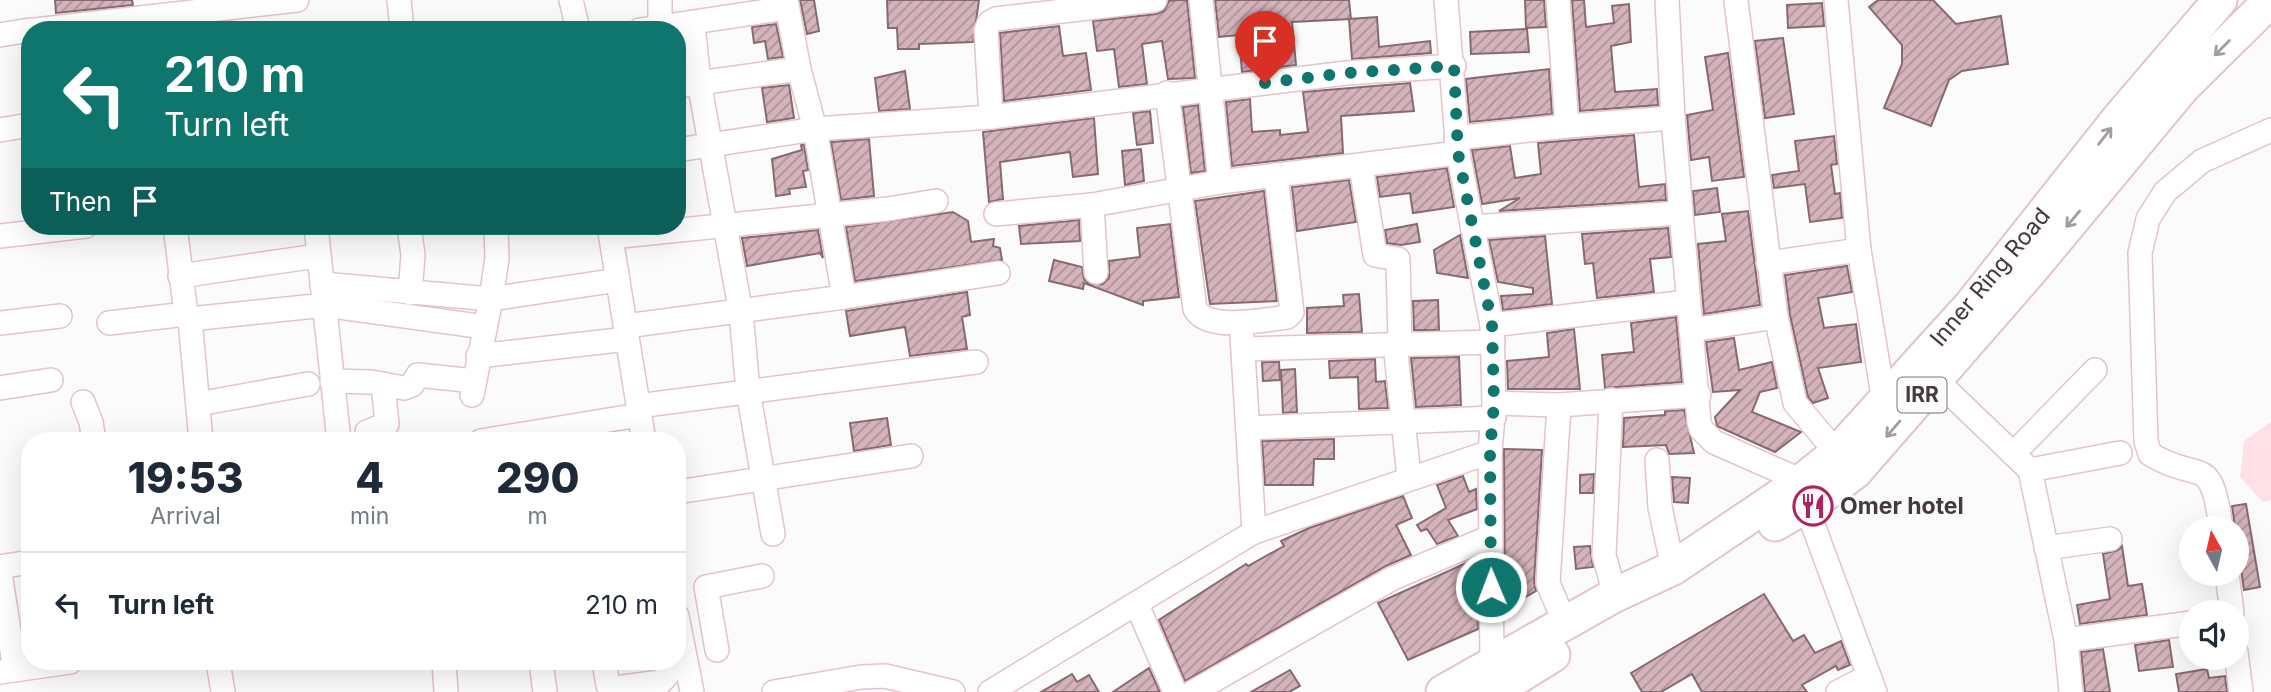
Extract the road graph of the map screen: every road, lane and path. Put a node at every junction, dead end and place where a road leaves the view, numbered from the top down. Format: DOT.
graph roads {
  1 [pos="298,0"];
  2 [pos="399,0"];
  3 [pos="571,0"];
  4 [pos="660,0"];
  5 [pos="1155,0"];
  6 [pos="1201,0"];
  7 [pos="1446,0"];
  8 [pos="1558,0"];
  9 [pos="1667,0"];
  10 [pos="1730,0"];
  11 [pos="1752,0"];
  12 [pos="1836,0"];
  13 [pos="2220,0"];
  14 [pos="2271,0"];
  15 [pos="1736,1"];
  16 [pos="786,4"];
  17 [pos="1065,4"];
  18 [pos="989,11"];
  19 [pos="145,16"];
  20 [pos="106,21"];
  21 [pos="401,21"];
  22 [pos="576,21"];
  23 [pos="652,21"];
  24 [pos="693,24"];
  25 [pos="686,25"];
  26 [pos="21,32"];
  27 [pos="0,35"];
  28 [pos="1454,66"];
  29 [pos="799,69"];
  30 [pos="688,84"];
  31 [pos="1210,90"];
  32 [pos="1167,93"];
  33 [pos="980,118"];
  34 [pos="1673,118"];
  35 [pos="21,126"];
  36 [pos="1567,126"];
  37 [pos="815,129"];
  38 [pos="0,130"];
  39 [pos="2271,130"];
  40 [pos="711,144"];
  41 [pos="1457,146"];
  42 [pos="686,148"];
  43 [pos="1361,166"];
  44 [pos="1276,175"];
  45 [pos="1220,182"];
  46 [pos="1180,190"];
  47 [pos="936,201"];
  48 [pos="1092,205"];
  49 [pos="1681,213"];
  50 [pos="996,214"];
  51 [pos="829,215"];
  52 [pos="723,226"];
  53 [pos="686,228"];
  54 [pos="1472,228"];
  55 [pos="21,234"];
  56 [pos="176,235"];
  57 [pos="316,235"];
  58 [pos="410,235"];
  59 [pos="497,235"];
  60 [pos="610,235"];
  61 [pos="0,236"];
  62 [pos="1860,250"];
  63 [pos="317,256"];
  64 [pos="1768,263"];
  65 [pos="1096,272"];
  66 [pos="998,273"];
  67 [pos="180,276"];
  68 [pos="618,280"];
  69 [pos="410,293"];
  70 [pos="323,294"];
  71 [pos="844,297"];
  72 [pos="491,299"];
  73 [pos="1687,302"];
  74 [pos="741,313"];
  75 [pos="60,316"];
  76 [pos="188,316"];
  77 [pos="1776,317"];
  78 [pos="0,323"];
  79 [pos="109,323"];
  80 [pos="1240,323"];
  81 [pos="485,327"];
  82 [pos="1691,330"];
  83 [pos="626,333"];
  84 [pos="1492,334"];
  85 [pos="1398,344"];
  86 [pos="1244,349"];
  87 [pos="478,356"];
  88 [pos="976,362"];
  89 [pos="2095,370"];
  90 [pos="1935,379"];
  91 [pos="51,380"];
  92 [pos="331,381"];
  93 [pos="308,384"];
  94 [pos="383,384"];
  95 [pos="0,388"];
  96 [pos="748,391"];
  97 [pos="1699,395"];
  98 [pos="1611,400"];
  99 [pos="1884,401"];
  100 [pos="83,402"];
  101 [pos="198,404"];
  102 [pos="1559,405"];
  103 [pos="638,410"];
  104 [pos="1494,410"];
  105 [pos="1403,424"];
  106 [pos="1248,428"];
  107 [pos="93,432"];
  108 [pos="200,432"];
  109 [pos="338,432"];
  110 [pos="367,432"];
  111 [pos="577,432"];
  112 [pos="642,432"];
  113 [pos="1490,452"];
  114 [pos="1837,453"];
  115 [pos="2120,453"];
  116 [pos="2013,454"];
  117 [pos="911,456"];
  118 [pos="1657,460"];
  119 [pos="2030,470"];
  120 [pos="1409,477"];
  121 [pos="763,478"];
  122 [pos="686,491"];
  123 [pos="1804,494"];
  124 [pos="2219,516"];
  125 [pos="1254,531"];
  126 [pos="773,534"];
  127 [pos="1490,537"];
  128 [pos="2110,539"];
  129 [pos="2046,548"];
  130 [pos="21,564"];
  131 [pos="0,567"];
  132 [pos="1673,568"];
  133 [pos="0,573"];
  134 [pos="762,576"];
  135 [pos="1615,595"];
  136 [pos="707,600"];
  137 [pos="686,605"];
  138 [pos="1136,605"];
  139 [pos="2179,625"];
  140 [pos="1566,626"];
  141 [pos="2066,640"];
  142 [pos="717,650"];
  143 [pos="686,661"];
  144 [pos="219,670"];
  145 [pos="445,670"];
  146 [pos="542,670"];
  147 [pos="605,670"];
  148 [pos="667,670"];
  149 [pos="2238,670"];
  150 [pos="8,671"];
  151 [pos="1492,677"];
  152 [pos="1872,684"];
  153 [pos="2064,691"];
  154 [pos="223,692"];
  155 [pos="446,692"];
  156 [pos="545,692"];
  157 [pos="692,692"];
  158 [pos="774,692"];
  159 [pos="953,692"];
  160 [pos="990,692"];
  161 [pos="1175,692"];
  162 [pos="1193,692"];
  163 [pos="1443,692"];
  164 [pos="1839,692"];
  165 [pos="2241,692"];
  1 -- 19 [label="street"];
  2 -- 21 [label="street"];
  3 -- 22 [label="street"];
  4 -- 23 [label="street"];
  5 -- 17 [label="street"];
  6 -- 31 [label="street"];
  7 -- 28 [label="street"];
  8 -- 36 [label="street"];
  9 -- 34 [label="street"];
  10 -- 15 [label="street"];
  11 -- 15 [label="street"];
  12 -- 62 [label="street"];
  99 -- 13 [label="highway, Inner Ring Road / IRR, one-way"];
  14 -- 90 [label="highway, Inner Ring Road / IRR, one-way"];
  15 -- 64 [label="street"];
  16 -- 24 [label="street"];
  16 -- 29 [label="street"];
  17 -- 18 [label="street"];
  18 -- 33 [label="street"];
  19 -- 20 [label="street"];
  24 -- 25 [label="street"];
  24 -- 30 [label="street"];
  26 -- 27 [label="street"];
  28 -- 31 [label="street"];
  28 -- 41 [label="street"];
  29 -- 30 [label="street"];
  29 -- 37 [label="street"];
  30 -- 40 [label="street"];
  31 -- 32 [label="street"];
  31 -- 45 [label="street"];
  32 -- 33 [label="street"];
  32 -- 46 [label="street"];
  33 -- 37 [label="street"];
  34 -- 36 [label="street"];
  34 -- 49 [label="street"];
  35 -- 38 [label="street"];
  36 -- 41 [label="street"];
  37 -- 40 [label="street"];
  37 -- 51 [label="street"];
  39 -- 124 [label="street"];
  40 -- 42 [label="street"];
  40 -- 52 [label="street"];
  41 -- 43 [label="street"];
  41 -- 54 [label="street"];
  43 -- 44 [label="street"];
  43 -- 85 [label="street"];
  44 -- 45 [label="street"];
  44 -- 80 [label="street"];
  45 -- 46 [label="street"];
  46 -- 48 [label="street"];
  46 -- 80 [label="street"];
  47 -- 51 [label="street"];
  48 -- 50 [label="street"];
  48 -- 65 [label="street"];
  49 -- 54 [label="street"];
  49 -- 73 [label="street"];
  51 -- 52 [label="street"];
  51 -- 71 [label="street"];
  52 -- 53 [label="street"];
  52 -- 74 [label="street"];
  54 -- 84 [label="street"];
  55 -- 61 [label="street"];
  56 -- 67 [label="street"];
  57 -- 63 [label="street"];
  58 -- 69 [label="street"];
  59 -- 72 [label="street"];
  60 -- 68 [label="street"];
  62 -- 64 [label="street"];
  62 -- 99 [label="street"];
  63 -- 67 [label="street"];
  63 -- 70 [label="street"];
  64 -- 77 [label="street"];
  66 -- 71 [label="street"];
  67 -- 76 [label="street"];
  68 -- 72 [label="street"];
  68 -- 83 [label="street"];
  69 -- 70 [label="street"];
  69 -- 72 [label="street"];
  70 -- 76 [label="street"];
  70 -- 81 [label="street"];
  70 -- 92 [label="street"];
  71 -- 74 [label="street"];
  72 -- 81 [label="street"];
  73 -- 82 [label="street"];
  73 -- 84 [label="street"];
  74 -- 83 [label="street"];
  74 -- 96 [label="street"];
  75 -- 78 [label="street"];
  76 -- 79 [label="street"];
  76 -- 101 [label="street"];
  77 -- 82 [label="street"];
  77 -- 114 [label="street"];
  80 -- 86 [label="street"];
  81 -- 87 [label="street"];
  82 -- 97 [label="street"];
  83 -- 87 [label="street"];
  83 -- 103 [label="street"];
  84 -- 85 [label="street"];
  84 -- 104 [label="street"];
  85 -- 86 [label="street"];
  85 -- 105 [label="street"];
  86 -- 106 [label="street"];
  87 -- 94 [label="street"];
  88 -- 96 [label="street"];
  89 -- 116 [label="street"];
  90 -- 116 [label="street"];
  90 -- 123 [label="highway, Inner Ring Road / IRR, one-way"];
  91 -- 95 [label="street"];
  92 -- 94 [label="street"];
  92 -- 109 [label="street"];
  93 -- 101 [label="street"];
  94 -- 110 [label="street"];
  96 -- 103 [label="street"];
  96 -- 121 [label="street"];
  97 -- 98 [label="street"];
  97 -- 123 [label="street"];
  98 -- 102 [label="street"];
  98 -- 135 [label="street"];
  99 -- 114 [label="highway, Inner Ring Road / IRR"];
  100 -- 107 [label="street"];
  101 -- 108 [label="street"];
  102 -- 104 [label="street"];
  102 -- 140 [label="street"];
  103 -- 111 [label="street"];
  103 -- 112 [label="street"];
  104 -- 105 [label="street"];
  104 -- 113 [label="street"];
  105 -- 106 [label="street"];
  105 -- 120 [label="street"];
  106 -- 125 [label="street"];
  113 -- 120 [label="street"];
  113 -- 127 [label="street"];
  114 -- 123 [label="highway, Inner Ring Road / IRR"];
  115 -- 119 [label="street"];
  116 -- 119 [label="street"];
  117 -- 121 [label="street"];
  118 -- 132 [label="street"];
  119 -- 129 [label="street"];
  120 -- 125 [label="street"];
  121 -- 122 [label="street"];
  121 -- 126 [label="street"];
  123 -- 132 [label="highway, Inner Ring Road / IRR"];
  123 -- 151 [label="highway, Inner Ring Road / IRR"];
  123 -- 152 [label="street"];
  125 -- 138 [label="street"];
  127 -- 151 [label="street"];
  127 -- 162 [label="street"];
  128 -- 129 [label="street"];
  129 -- 141 [label="street"];
  130 -- 131 [label="street"];
  132 -- 135 [label="highway, Inner Ring Road / IRR"];
  133 -- 150 [label="street"];
  134 -- 136 [label="street"];
  135 -- 140 [label="highway, Inner Ring Road / IRR"];
  136 -- 137 [label="street"];
  136 -- 142 [label="street"];
  138 -- 160 [label="street"];
  138 -- 161 [label="street"];
  139 -- 141 [label="street"];
  140 -- 151 [label="highway, Inner Ring Road / IRR"];
  141 -- 153 [label="street"];
  143 -- 157 [label="street"];
  144 -- 154 [label="street"];
  145 -- 155 [label="street"];
  146 -- 156 [label="street"];
  147 -- 148 [label="street"];
  149 -- 165 [label="street"];
  151 -- 163 [label="highway, Inner Ring Road / IRR"];
  152 -- 164 [label="street"];
  158 -- 159 [label="street"];
}
